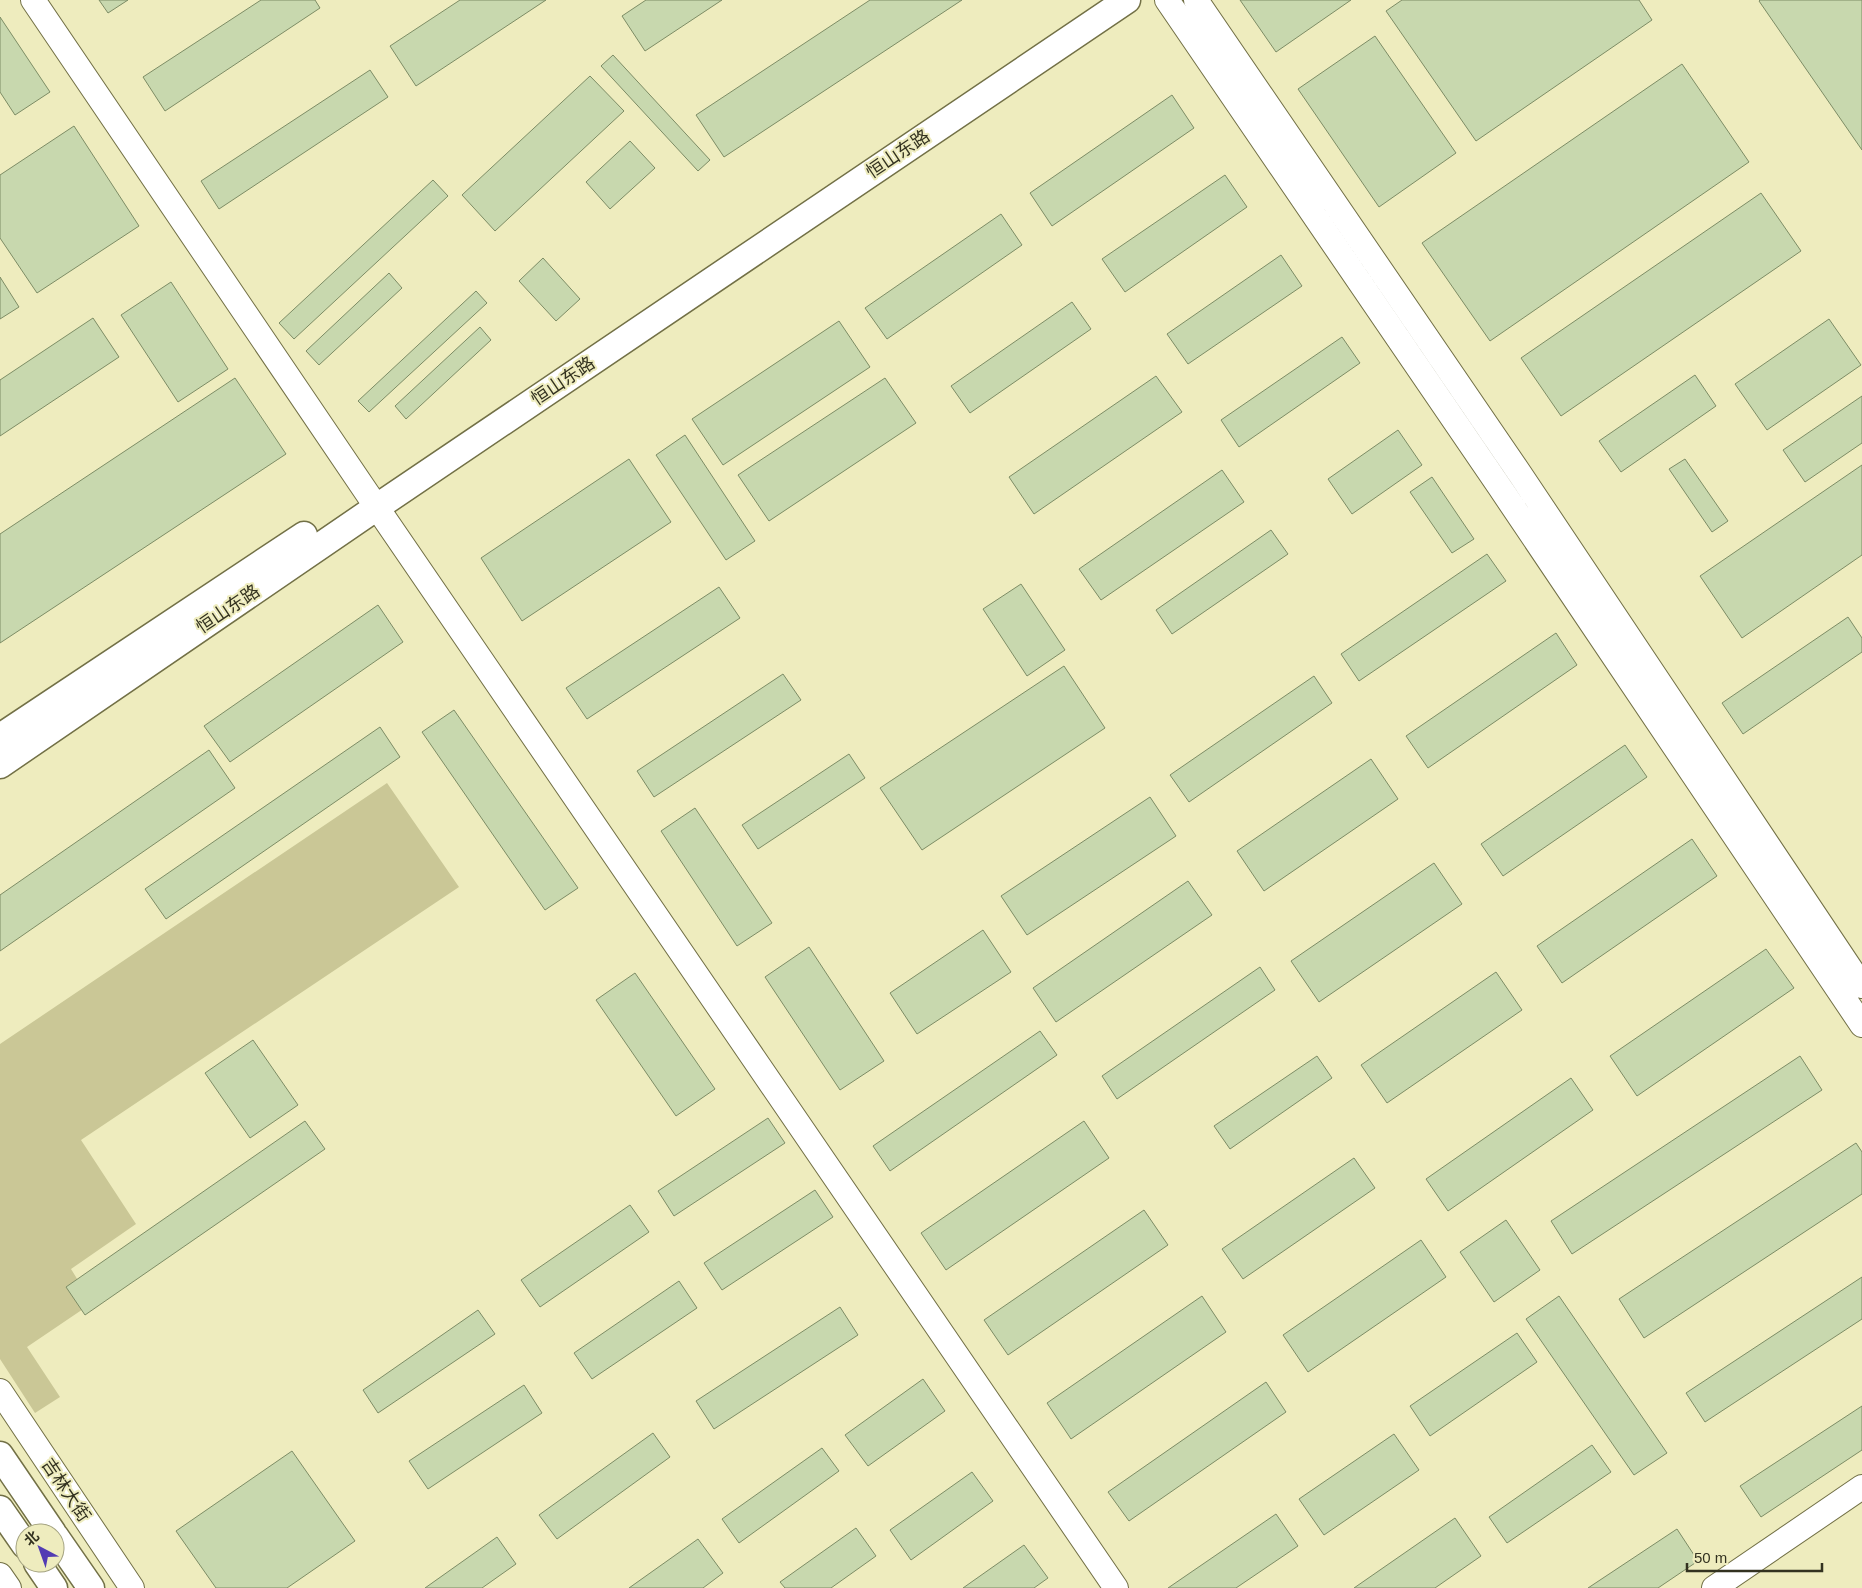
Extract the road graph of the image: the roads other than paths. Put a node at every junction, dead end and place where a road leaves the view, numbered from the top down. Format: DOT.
graph roads {
  1 [pos="34,0"];
  2 [pos="1103,0"];
  3 [pos="1127,0"];
  4 [pos="1167,0"];
  5 [pos="1196,0"];
  6 [pos="372,500"];
  7 [pos="0,737"];
  8 [pos="0,764"];
  9 [pos="1862,986"];
  10 [pos="1862,1026"];
  11 [pos="0,1391"];
  12 [pos="0,1455"];
  13 [pos="1862,1487"];
  14 [pos="1862,1506"];
  15 [pos="0,1508"];
  16 [pos="46,1523"];
  17 [pos="15,1530"];
  18 [pos="65,1550"];
  19 [pos="44,1573"];
  20 [pos="0,1574"];
  21 [pos="9,1588"];
  22 [pos="54,1588"];
  23 [pos="91,1588"];
  24 [pos="132,1588"];
  25 [pos="1116,1588"];
  26 [pos="1714,1588"];
  27 [pos="1743,1588"];
  1 -- 6 [label="street"];
  2 -- 6 [label="main road, 恒山东路"];
  3 -- 6 [label="main road, 恒山东路"];
  4 -- 10 [label="street"];
  5 -- 9 [label="street"];
  6 -- 7 [label="main road, 恒山东路"];
  6 -- 8 [label="main road, 恒山东路"];
  6 -- 25 [label="street"];
  11 -- 24 [label="street, 吉林大街"];
  12 -- 16 [label="main road, 吉林大街"];
  13 -- 26 [label="street"];
  14 -- 27 [label="street"];
  15 -- 17 [label="main road"];
  18 -- 23 [label="main road, 吉林大街"];
  19 -- 22 [label="main road"];
  20 -- 21 [label="street"];
}
